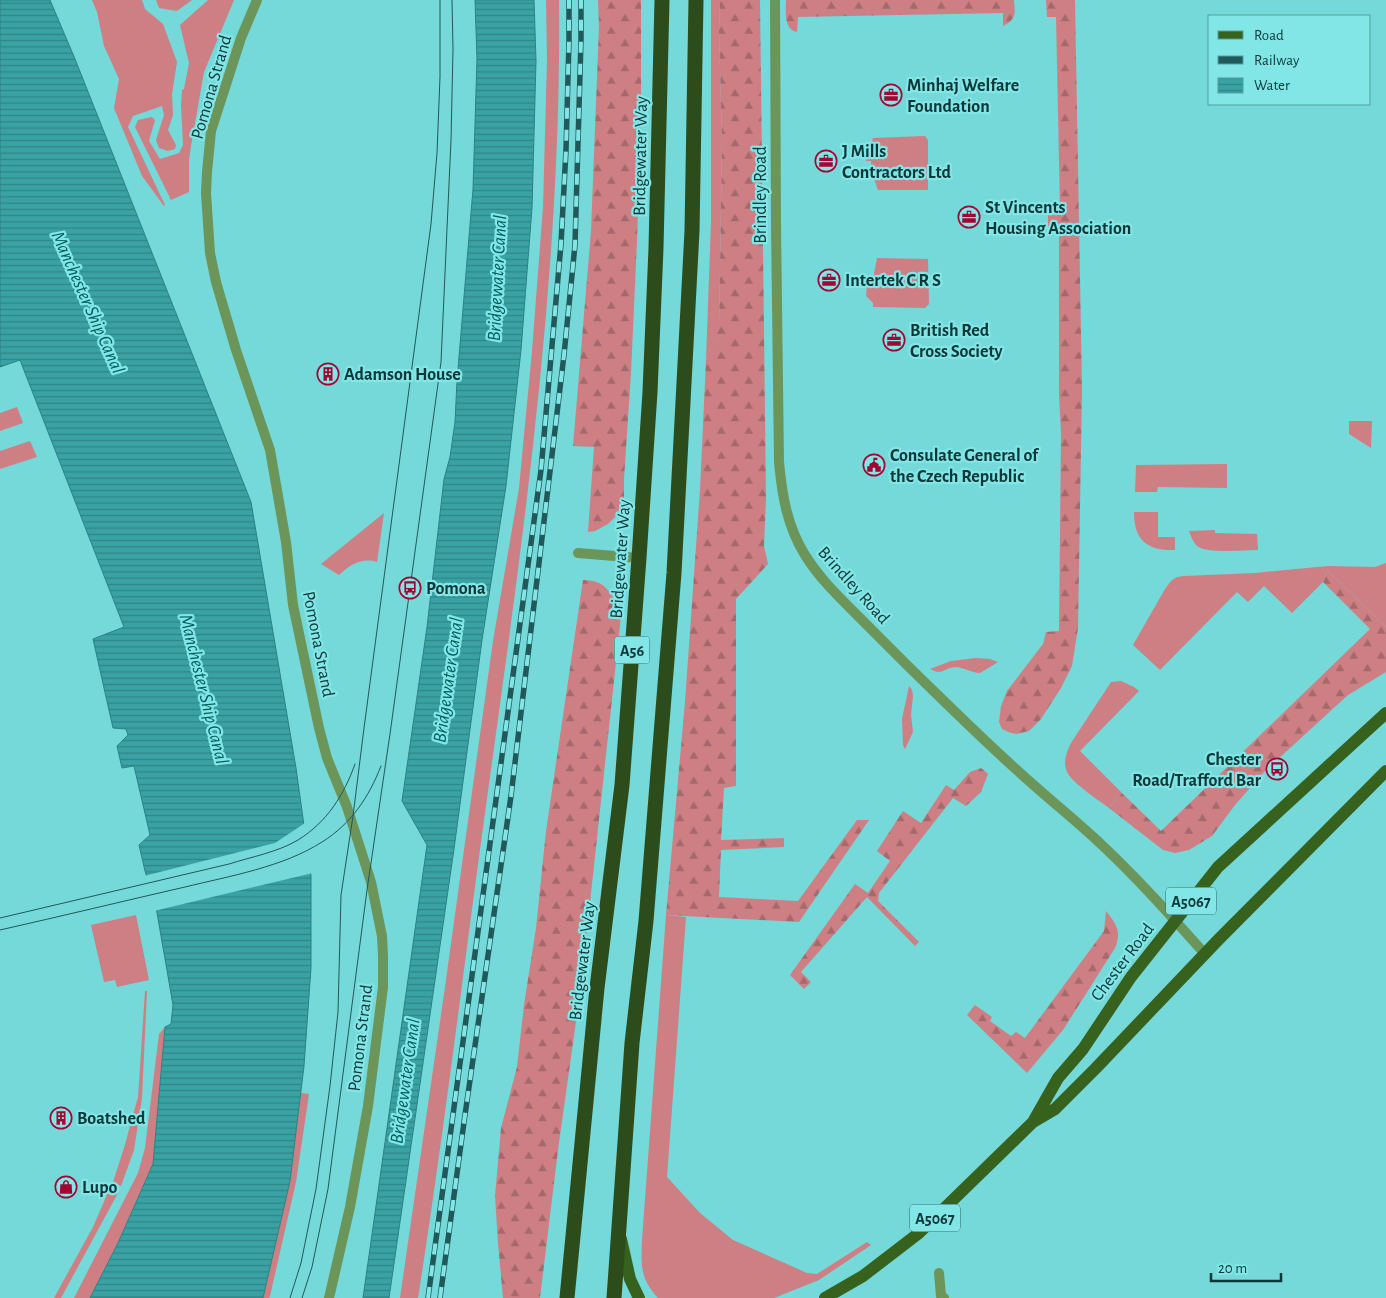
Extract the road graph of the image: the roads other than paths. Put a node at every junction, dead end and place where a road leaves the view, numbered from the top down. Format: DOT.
graph roads {
  1 [pos="257,0"];
  2 [pos="662,0"];
  3 [pos="696,0"];
  4 [pos="775,0"];
  5 [pos="578,553"];
  6 [pos="639,558"];
  7 [pos="1386,712"];
  8 [pos="1386,771"];
  9 [pos="1175,920"];
  10 [pos="1205,954"];
  11 [pos="1033,1122"];
  12 [pos="619,1229"];
  13 [pos="939,1274"];
  14 [pos="941,1297"];
  15 [pos="329,1298"];
  16 [pos="567,1298"];
  17 [pos="614,1298"];
  18 [pos="639,1298"];
  19 [pos="825,1298"];
  1 -- 15 [label="street, Pomona Strand"];
  2 -- 6 [label="highway, Bridgewater Way / A56"];
  3 -- 12 [label="highway, A56"];
  4 -- 9 [label="street, Brindley Road"];
  5 -- 6 [label="street"];
  6 -- 16 [label="highway, Bridgewater Way / A56"];
  7 -- 9 [label="main road, Chester Road / A5067"];
  8 -- 10 [label="main road, Chester Road / A5067"];
  9 -- 10 [label="street, Brindley Road"];
  9 -- 11 [label="main road, Chester Road / A5067"];
  10 -- 11 [label="main road, Chester Road / A5067"];
  11 -- 19 [label="main road, Chester Road / A5067"];
  12 -- 17 [label="highway, A56"];
  12 -- 18 [label="main road"];
  13 -- 14 [label="street"];
}
